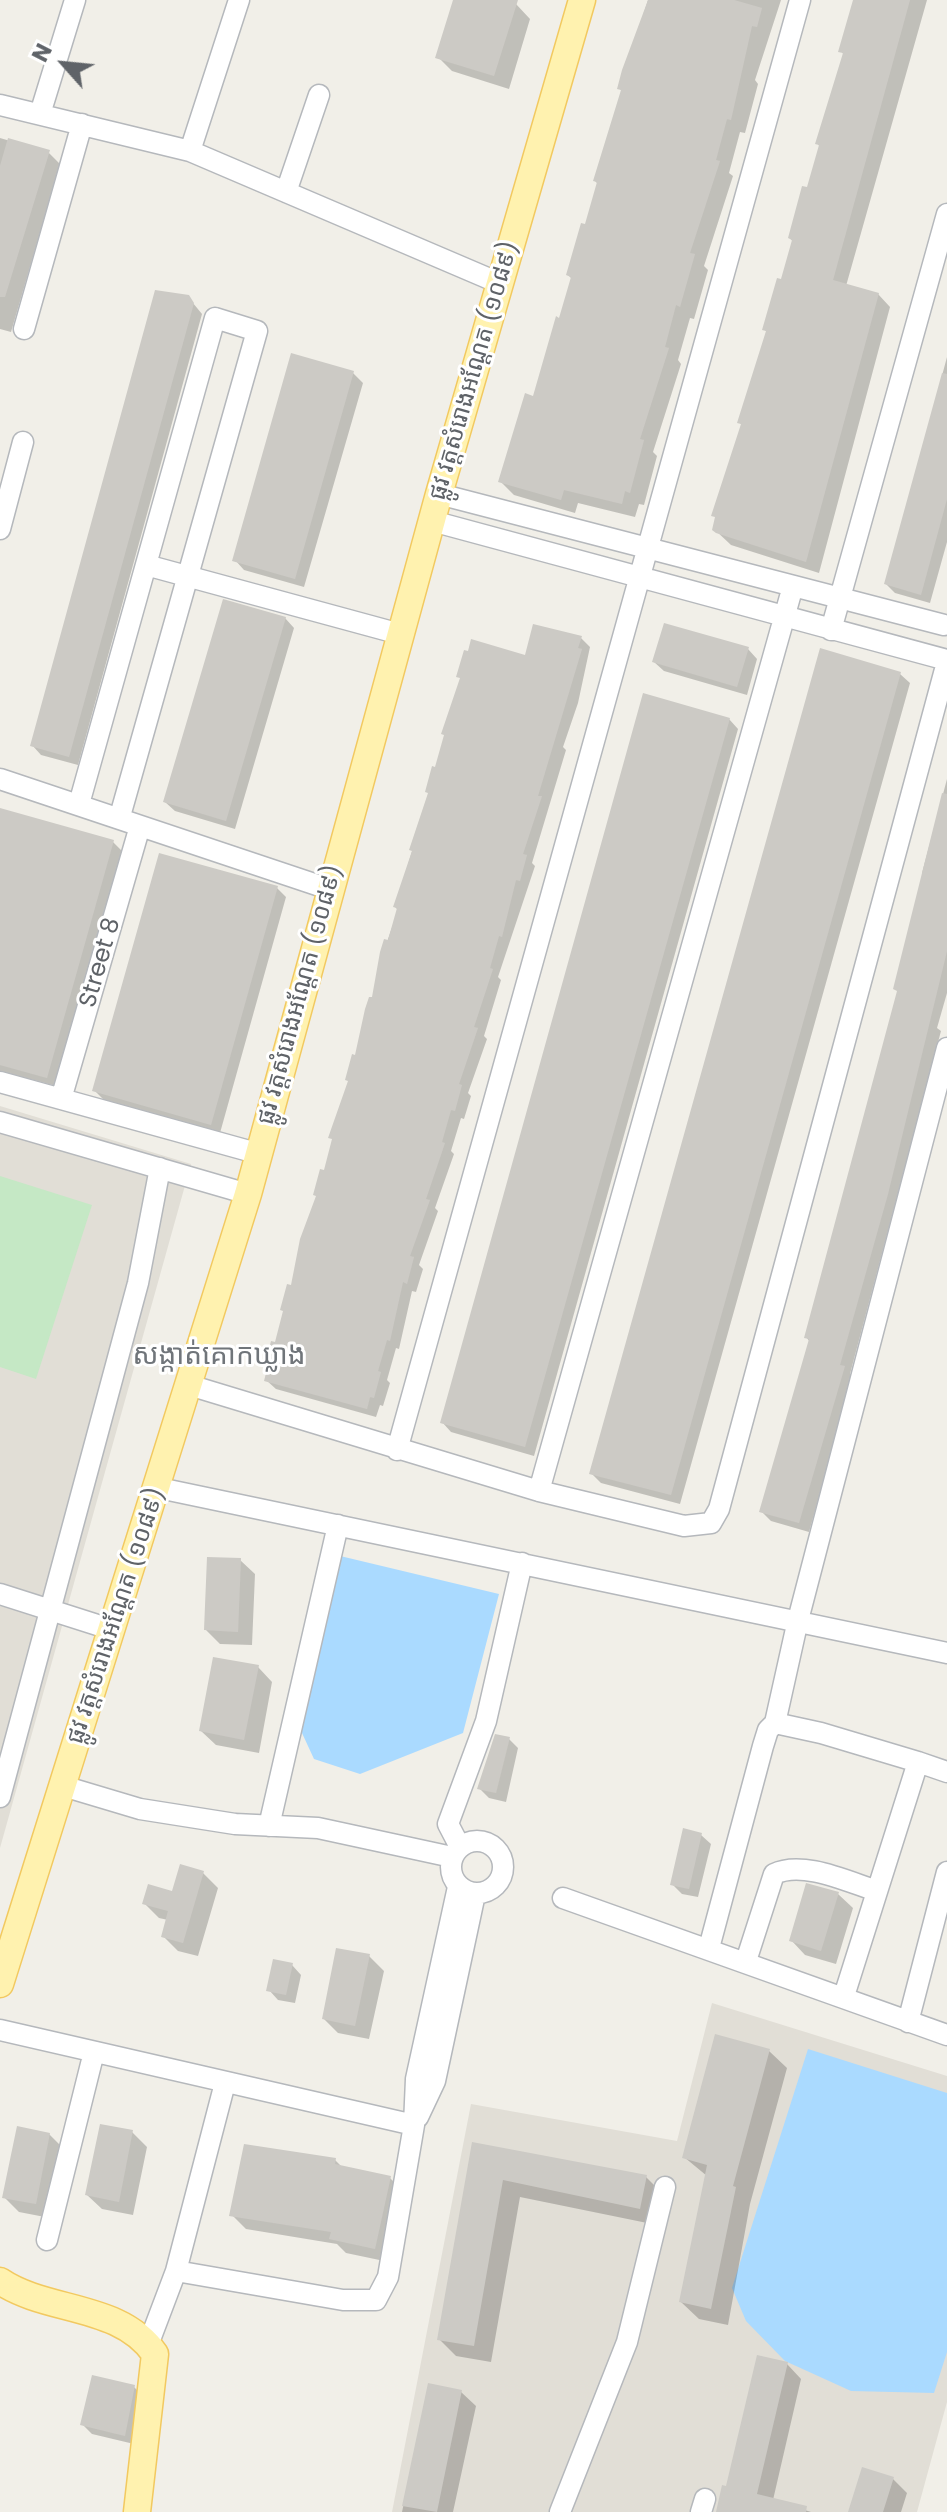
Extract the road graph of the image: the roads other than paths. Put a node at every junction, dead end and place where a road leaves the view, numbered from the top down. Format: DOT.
graph roads {
  1 [pos="75,0"];
  2 [pos="239,0"];
  3 [pos="582,0"];
  4 [pos="800,0"];
  5 [pos="319,95"];
  6 [pos="0,105"];
  7 [pos="40,114"];
  8 [pos="82,124"];
  9 [pos="190,151"];
  10 [pos="286,192"];
  11 [pos="947,214"];
  12 [pos="499,283"];
  13 [pos="24,329"];
  14 [pos="23,442"];
  15 [pos="439,494"];
  16 [pos="432,521"];
  17 [pos="0,529"];
  18 [pos="648,547"];
  19 [pos="146,565"];
  20 [pos="187,576"];
  21 [pos="639,577"];
  22 [pos="793,586"];
  23 [pos="838,597"];
  24 [pos="784,618"];
  25 [pos="946,619"];
  26 [pos="831,630"];
  27 [pos="400,634"];
  28 [pos="947,659"];
  29 [pos="0,779"];
  30 [pos="79,804"];
  31 [pos="120,816"];
  32 [pos="140,826"];
  33 [pos="329,889"];
  34 [pos="947,1048"];
  35 [pos="0,1082"];
  36 [pos="61,1099"];
  37 [pos="0,1122"];
  38 [pos="260,1154"];
  39 [pos="160,1168"];
  40 [pos="248,1194"];
  41 [pos="189,1385"];
  42 [pos="397,1450"];
  43 [pos="159,1488"];
  44 [pos="539,1491"];
  45 [pos="338,1525"];
  46 [pos="522,1563"];
  47 [pos="0,1594"];
  48 [pos="48,1609"];
  49 [pos="798,1620"];
  50 [pos="113,1630"];
  51 [pos="947,1653"];
  52 [pos="775,1723"];
  53 [pos="918,1762"];
  54 [pos="947,1772"];
  55 [pos="63,1786"];
  56 [pos="0,1797"];
  57 [pos="269,1826"];
  58 [pos="456,1852"];
  59 [pos="947,1872"];
  60 [pos="466,1890"];
  61 [pos="877,1891"];
  62 [pos="563,1898"];
  63 [pos="709,1948"];
  64 [pos="746,1961"];
  65 [pos="0,1984"];
  66 [pos="844,1996"];
  67 [pos="908,2022"];
  68 [pos="0,2030"];
  69 [pos="947,2035"];
  70 [pos="94,2052"];
  71 [pos="225,2083"];
  72 [pos="414,2125"];
  73 [pos="665,2187"];
  74 [pos="47,2240"];
  75 [pos="176,2271"];
  76 [pos="0,2281"];
  77 [pos="148,2345"];
  78 [pos="137,2512"];
  79 [pos="560,2512"];
  1 -- 7 [label="street"];
  2 -- 9 [label="street"];
  3 -- 12 [label="main road, ផ្លូវ វត្តសំរោងអណ្ដែត (១០៨៩)"];
  4 -- 18 [label="street"];
  5 -- 10 [label="street"];
  6 -- 7 [label="street"];
  7 -- 8 [label="street"];
  8 -- 9 [label="street"];
  8 -- 13 [label="street"];
  9 -- 10 [label="street"];
  10 -- 12 [label="street"];
  11 -- 23 [label="street"];
  12 -- 15 [label="main road, ផ្លូវ វត្តសំរោងអណ្ដែត (១០៨៩)"];
  14 -- 17 [label="street"];
  15 -- 16 [label="main road, ផ្លូវ វត្តសំរោងអណ្ដែត (១០៨៩)"];
  15 -- 18 [label="street"];
  16 -- 21 [label="street"];
  16 -- 27 [label="main road, ផ្លូវ វត្តសំរោងអណ្ដែត (១០៨៩)"];
  18 -- 21 [label="street"];
  18 -- 22 [label="street"];
  19 -- 20 [label="street"];
  19 -- 20 [label="street"];
  19 -- 30 [label="street"];
  20 -- 27 [label="street"];
  20 -- 31 [label="street"];
  21 -- 24 [label="street"];
  21 -- 42 [label="street"];
  22 -- 23 [label="street"];
  22 -- 24 [label="street"];
  23 -- 25 [label="street"];
  23 -- 26 [label="street"];
  24 -- 26 [label="street"];
  24 -- 44 [label="street"];
  25 -- 28 [label="street"];
  26 -- 28 [label="street"];
  27 -- 33 [label="main road, ផ្លូវ វត្តសំរោងអណ្ដែត (១០៨៩)"];
  28 -- 44 [label="street"];
  29 -- 30 [label="street"];
  30 -- 31 [label="street"];
  31 -- 32 [label="street"];
  32 -- 33 [label="street"];
  32 -- 36 [label="street, Street 8"];
  33 -- 38 [label="main road, ផ្លូវ វត្តសំរោងអណ្ដែត (១០៨៩)"];
  34 -- 49 [label="street"];
  35 -- 36 [label="street"];
  36 -- 38 [label="street"];
  37 -- 39 [label="street"];
  38 -- 40 [label="main road, ផ្លូវ វត្តសំរោងអណ្ដែត (១០៨៩)"];
  39 -- 40 [label="street"];
  39 -- 48 [label="street"];
  40 -- 41 [label="main road, ផ្លូវ វត្តសំរោងអណ្ដែត (១០៨៩)"];
  41 -- 42 [label="street"];
  41 -- 43 [label="main road, ផ្លូវ វត្តសំរោងអណ្ដែត (១០៨៩)"];
  42 -- 44 [label="street"];
  43 -- 45 [label="street"];
  43 -- 50 [label="main road, ផ្លូវ វត្តសំរោងអណ្ដែត (១០៨៩)"];
  45 -- 46 [label="street"];
  45 -- 57 [label="street"];
  46 -- 49 [label="street"];
  46 -- 58 [label="street"];
  47 -- 48 [label="street"];
  48 -- 50 [label="street"];
  48 -- 56 [label="street"];
  49 -- 51 [label="street"];
  49 -- 52 [label="street"];
  50 -- 55 [label="main road, ផ្លូវ វត្តសំរោងអណ្ដែត (១០៨៩)"];
  52 -- 53 [label="street"];
  52 -- 63 [label="street"];
  53 -- 54 [label="street"];
  53 -- 61 [label="street"];
  55 -- 57 [label="street"];
  55 -- 65 [label="main road, ផ្លូវ វត្តសំរោងអណ្ដែត (១០៨៩)"];
  57 -- 58 [label="street"];
  58 -- 60 [label="street"];
  58 -- 60 [label="street"];
  59 -- 67 [label="street"];
  60 -- 72 [label="street"];
  61 -- 64 [label="street"];
  61 -- 66 [label="street"];
  62 -- 63 [label="street"];
  63 -- 64 [label="street"];
  64 -- 66 [label="street"];
  66 -- 67 [label="street"];
  67 -- 69 [label="street"];
  68 -- 70 [label="street"];
  70 -- 71 [label="street"];
  70 -- 74 [label="street"];
  71 -- 72 [label="street"];
  71 -- 75 [label="street"];
  72 -- 75 [label="street"];
  73 -- 79 [label="street"];
  75 -- 77 [label="street"];
  76 -- 77 [label="main road"];
  77 -- 78 [label="main road"];
}
